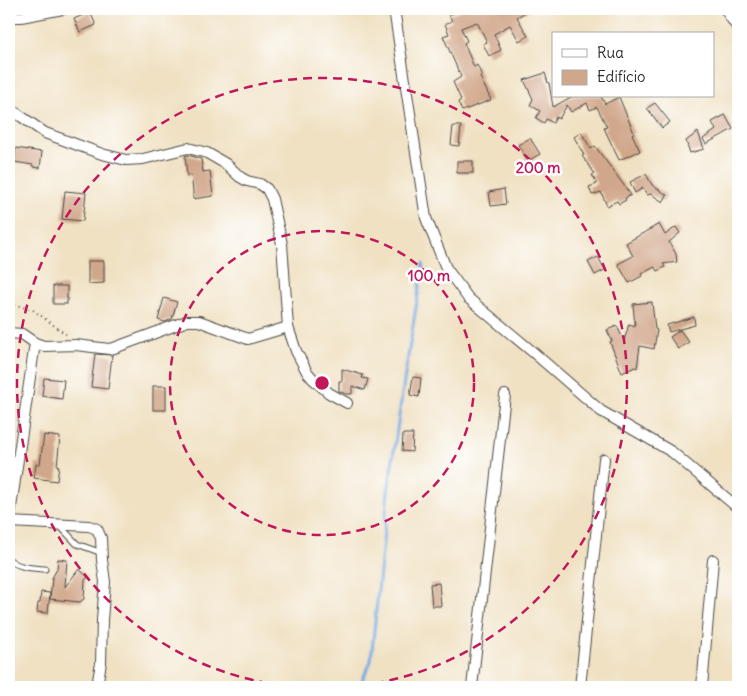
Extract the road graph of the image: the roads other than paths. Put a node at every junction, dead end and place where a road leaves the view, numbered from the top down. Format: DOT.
graph roads {
  1 [pos="63,9"];
  2 [pos="394,9"];
  3 [pos="728,9"];
  4 [pos="9,17"];
  5 [pos="738,24"];
  6 [pos="9,108"];
  7 [pos="288,326"];
  8 [pos="9,333"];
  9 [pos="35,343"];
  10 [pos="504,395"];
  11 [pos="347,403"];
  12 [pos="604,459"];
  13 [pos="738,508"];
  14 [pos="9,521"];
  15 [pos="60,525"];
  16 [pos="102,553"];
  17 [pos="9,559"];
  18 [pos="713,560"];
  19 [pos="45,569"];
  20 [pos="95,687"];
  21 [pos="472,687"];
  22 [pos="580,687"];
  23 [pos="702,687"];
  1 -- 4 [label="street"];
  2 -- 13 [label="street"];
  3 -- 5 [label="main road"];
  6 -- 7 [label="street"];
  7 -- 9 [label="street"];
  7 -- 11 [label="street"];
  8 -- 9 [label="street"];
  9 -- 14 [label="street"];
  10 -- 21 [label="street"];
  12 -- 22 [label="street"];
  14 -- 15 [label="street"];
  15 -- 16 [label="lane"];
  15 -- 16 [label="street"];
  16 -- 20 [label="street"];
  17 -- 19 [label="lane"];
  18 -- 23 [label="street"];
}
